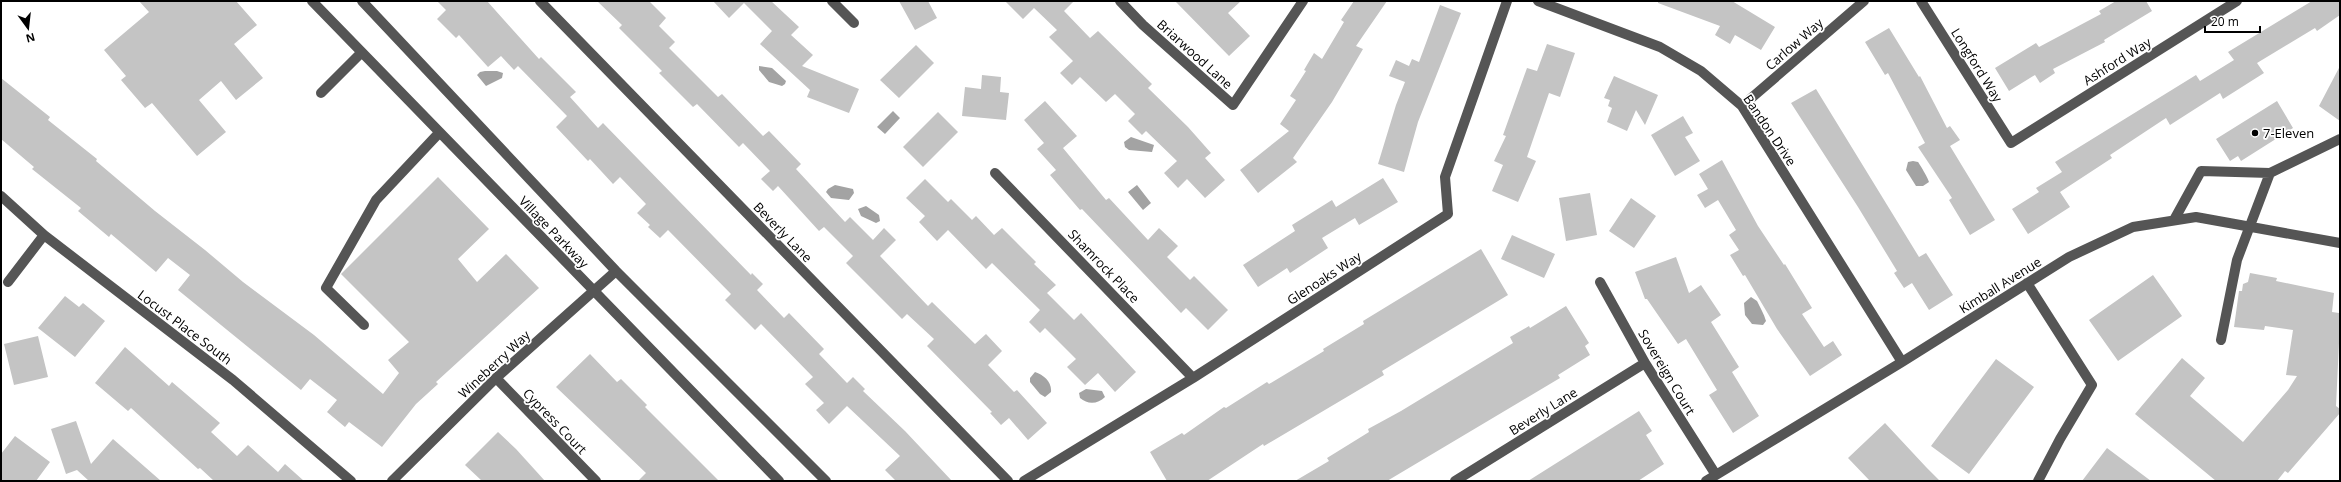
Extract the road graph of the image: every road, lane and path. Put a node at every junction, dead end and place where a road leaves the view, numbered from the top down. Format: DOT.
graph roads {
  1 [pos="312,1"];
  2 [pos="362,1"];
  3 [pos="540,1"];
  4 [pos="832,1"];
  5 [pos="1120,1"];
  6 [pos="1303,1"];
  7 [pos="1507,1"];
  8 [pos="1538,1"];
  9 [pos="1864,1"];
  10 [pos="1921,1"];
  11 [pos="2237,1"];
  12 [pos="854,23"];
  13 [pos="361,53"];
  14 [pos="321,93"];
  15 [pos="1742,106"];
  16 [pos="439,133"];
  17 [pos="2340,139"];
  18 [pos="2011,143"];
  19 [pos="995,173"];
  20 [pos="2270,173"];
  21 [pos="1,196"];
  22 [pos="2174,220"];
  23 [pos="2249,227"];
  24 [pos="44,235"];
  25 [pos="2340,243"];
  26 [pos="616,271"];
  27 [pos="8,282"];
  28 [pos="1600,282"];
  29 [pos="2027,283"];
  30 [pos="594,291"];
  31 [pos="364,325"];
  32 [pos="2221,340"];
  33 [pos="1902,362"];
  34 [pos="1645,363"];
  35 [pos="496,378"];
  36 [pos="1193,378"];
  37 [pos="1716,475"];
  38 [pos="351,481"];
  39 [pos="392,481"];
  40 [pos="596,481"];
  41 [pos="779,481"];
  42 [pos="826,481"];
  43 [pos="1008,481"];
  44 [pos="1024,481"];
  45 [pos="1456,481"];
  46 [pos="1706,481"];
  47 [pos="2038,481"];
  1 -- 13 [label="street, Village Parkway"];
  2 -- 26 [label="street, Village Parkway"];
  3 -- 43 [label="street, Beverly Lane"];
  4 -- 12 [label="street"];
  5 -- 6 [label="street, Briarwood Lane"];
  7 -- 36 [label="street, Glenoaks Way"];
  8 -- 15 [label="street, Bandon Drive"];
  9 -- 15 [label="street, Carlow Way"];
  10 -- 18 [label="street, Longford Way"];
  11 -- 18 [label="street, Ashford Way"];
  13 -- 14 [label="street"];
  13 -- 16 [label="street, Village Parkway"];
  15 -- 33 [label="street, Bandon Drive"];
  16 -- 30 [label="street, Village Parkway"];
  16 -- 31 [label="street"];
  17 -- 20 [label="street"];
  19 -- 36 [label="street, Shamrock Place"];
  20 -- 22 [label="street"];
  20 -- 23 [label="street"];
  21 -- 24 [label="street, Locust Place South"];
  22 -- 23 [label="street, Kimball Avenue"];
  22 -- 29 [label="street, Kimball Avenue"];
  23 -- 25 [label="street, Kimball Avenue"];
  23 -- 32 [label="street"];
  24 -- 27 [label="street"];
  24 -- 38 [label="street, Locust Place South"];
  26 -- 30 [label="street, Wineberry Way"];
  26 -- 42 [label="street, Village Parkway"];
  28 -- 34 [label="street, Sovereign Court"];
  29 -- 33 [label="street, Kimball Avenue"];
  29 -- 47 [label="street"];
  30 -- 35 [label="street, Wineberry Way"];
  30 -- 41 [label="street, Village Parkway"];
  33 -- 37 [label="street, Kimball Avenue"];
  34 -- 37 [label="street, Sovereign Court"];
  34 -- 45 [label="street, Beverly Lane"];
  35 -- 39 [label="street, Wineberry Way"];
  35 -- 40 [label="street, Cypress Court"];
  36 -- 44 [label="street, Glenoaks Way"];
  37 -- 46 [label="street, Kimball Avenue"];
}
